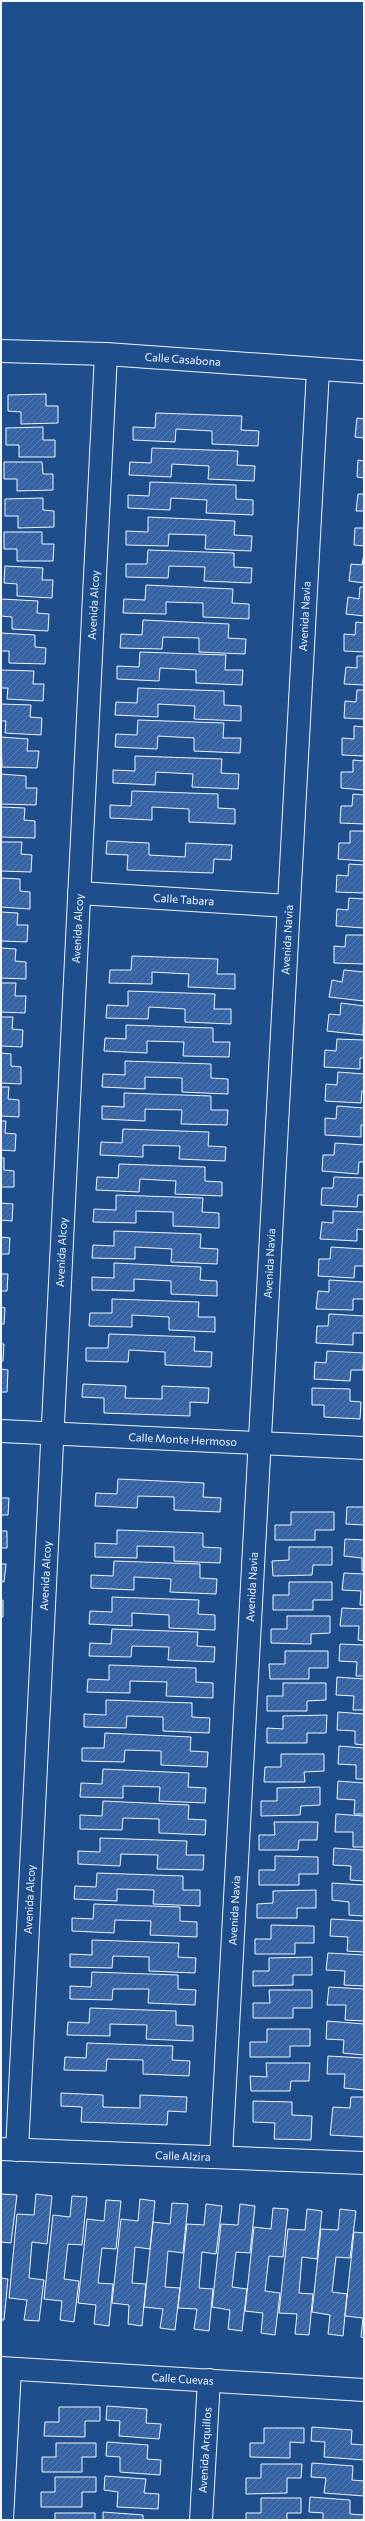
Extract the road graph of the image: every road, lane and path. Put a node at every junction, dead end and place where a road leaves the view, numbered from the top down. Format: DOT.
graph roads {
  1 [pos="1,351"];
  2 [pos="106,354"];
  3 [pos="318,370"];
  4 [pos="364,372"];
  5 [pos="79,893"];
  6 [pos="288,906"];
  7 [pos="1,1431"];
  8 [pos="53,1434"];
  9 [pos="260,1443"];
  10 [pos="364,1448"];
  11 [pos="9,2149"];
  12 [pos="221,2156"];
  13 [pos="364,2163"];
  14 [pos="6,2368"];
  15 [pos="208,2380"];
  16 [pos="364,2390"];
  17 [pos="2,2520"];
  18 [pos="201,2520"];
  1 -- 2 [label="street, Calle Casabona"];
  2 -- 3 [label="street, Calle Casabona"];
  2 -- 5 [label="street, Avenida Alcoy"];
  3 -- 4 [label="street, Calle Casabona"];
  3 -- 6 [label="street, Avenida Navia"];
  5 -- 6 [label="street, Calle Tabara"];
  5 -- 8 [label="street, Avenida Alcoy"];
  6 -- 9 [label="street, Avenida Navia"];
  7 -- 8 [label="street, Calle Monte Hermoso"];
  8 -- 9 [label="street, Calle Monte Hermoso"];
  8 -- 11 [label="street, Avenida Alcoy"];
  9 -- 10 [label="street, Calle Monte Hermoso"];
  9 -- 12 [label="street, Avenida Navia"];
  11 -- 12 [label="street, Calle Alzira"];
  12 -- 13 [label="street, Calle Alzira"];
  14 -- 15 [label="street, Calle Cuevas"];
  14 -- 17 [label="street"];
  15 -- 16 [label="street, Calle Cuevas"];
  15 -- 18 [label="street, Avenida Arquillos"];
}
